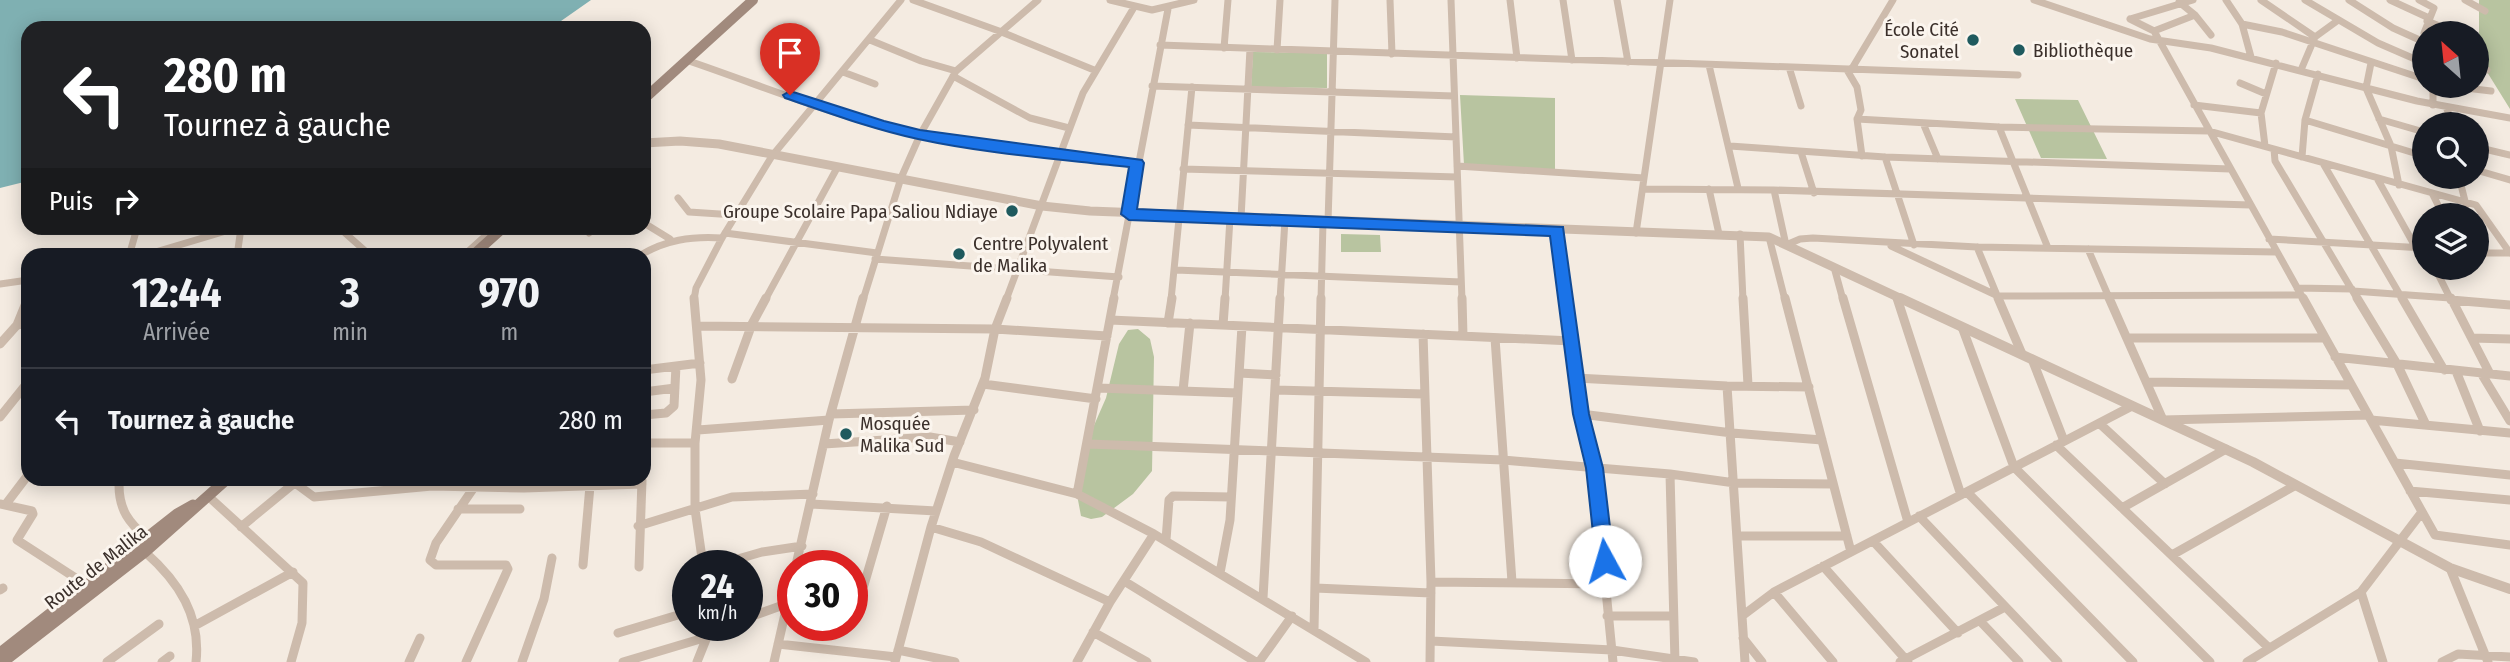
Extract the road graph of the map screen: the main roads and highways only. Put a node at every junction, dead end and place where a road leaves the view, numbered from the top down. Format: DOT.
graph roads {
  1 [pos="753,0"];
  2 [pos="651,92"];
  3 [pos="495,235"];
  4 [pos="481,248"];
  5 [pos="219,486"];
  6 [pos="208,496"];
  7 [pos="0,653"];
  8 [pos="3,662"];
  1 -- 2 [label="main road"];
  3 -- 4 [label="main road"];
  5 -- 6 [label="main road, Route de Malika"];
  6 -- 7 [label="main road, Route de Malika"];
  6 -- 8 [label="main road, Route de Malika"];
}
